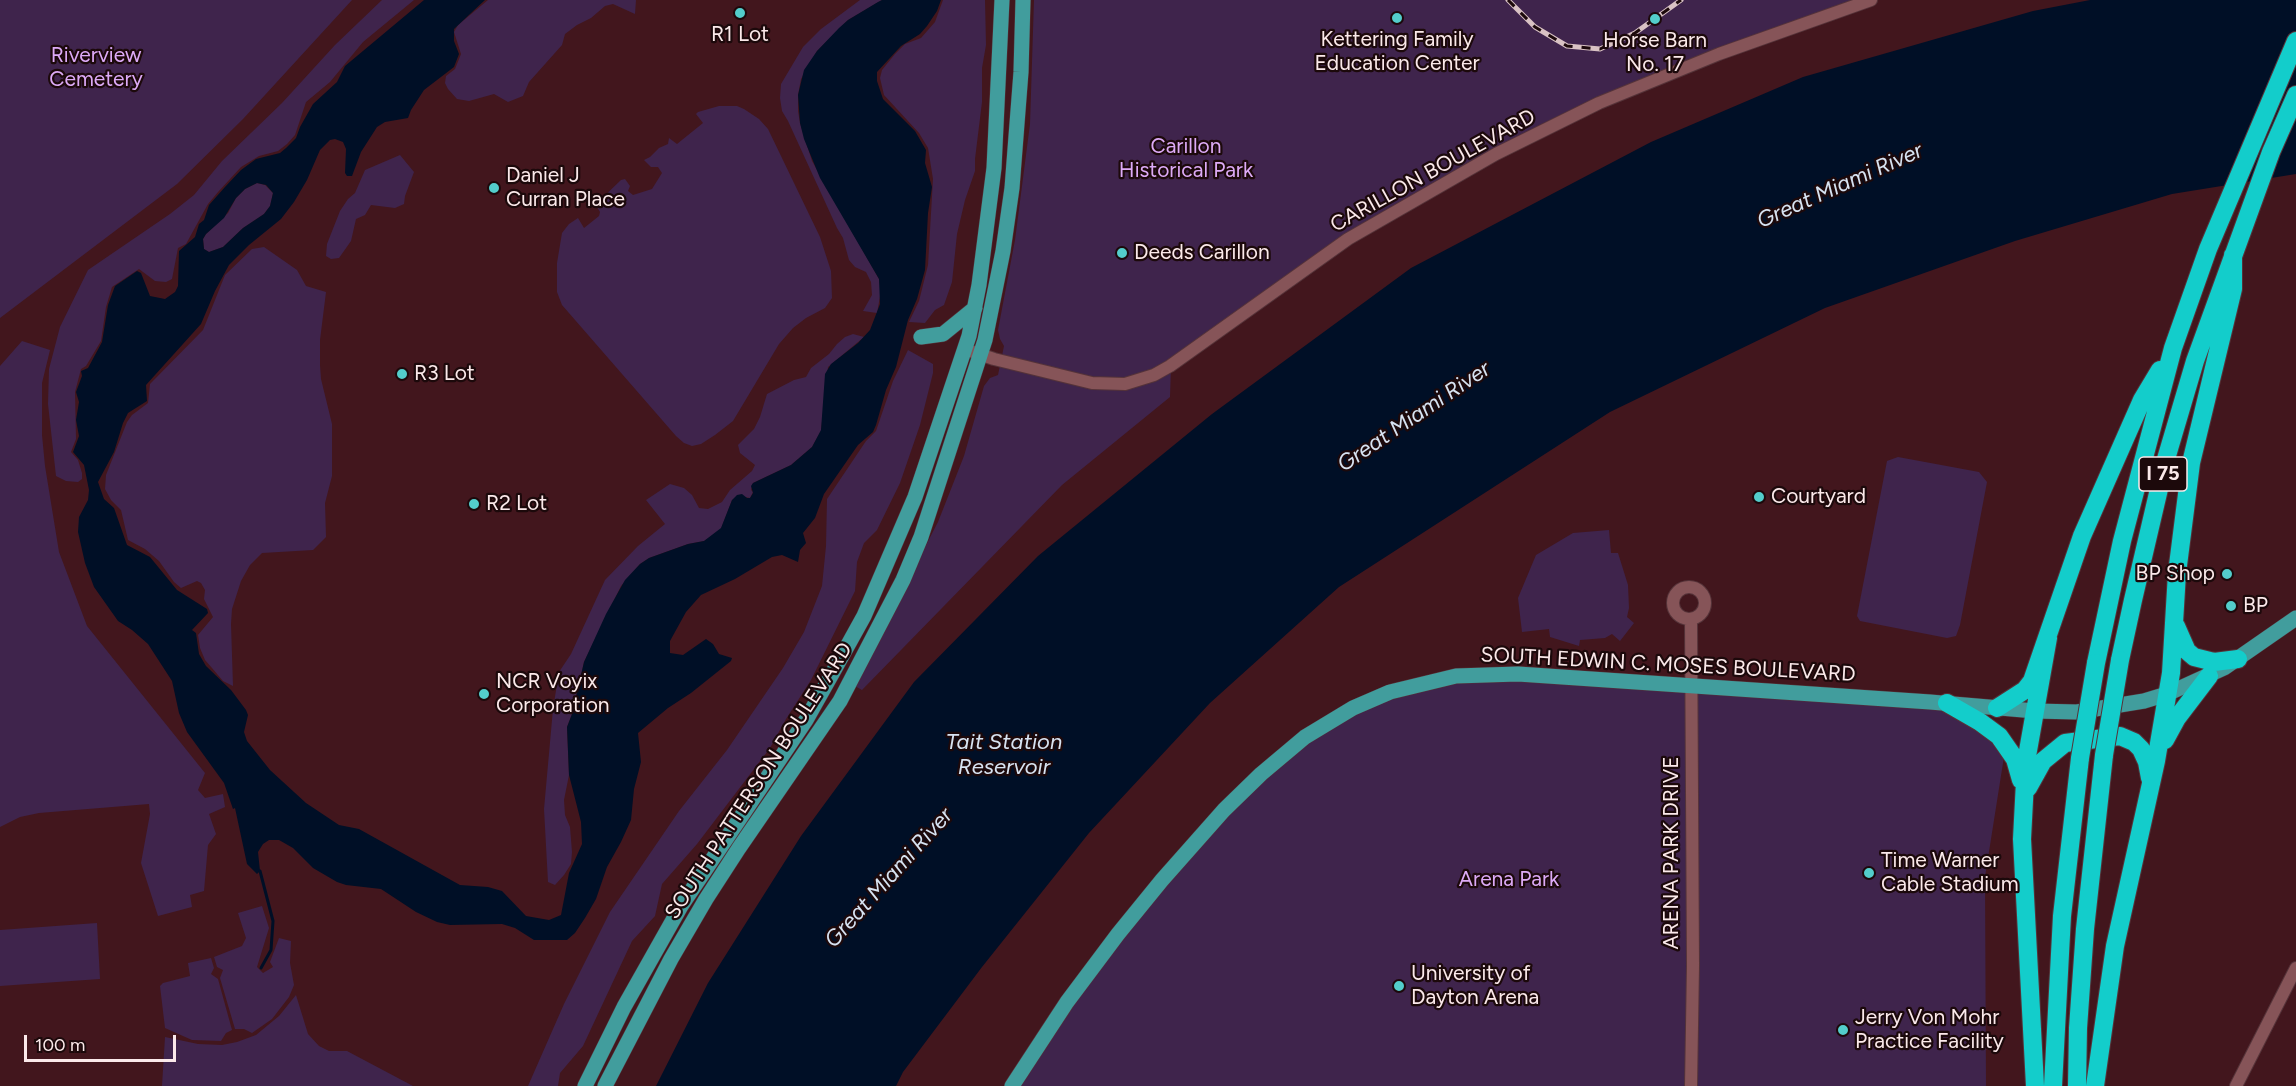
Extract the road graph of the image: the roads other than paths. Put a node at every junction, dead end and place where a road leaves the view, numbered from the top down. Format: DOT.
graph roads {
  1 [pos="1002,0"];
  2 [pos="1023,0"];
  3 [pos="1871,0"];
  4 [pos="2296,41"];
  5 [pos="2296,94"];
  6 [pos="2226,291"];
  7 [pos="975,308"];
  8 [pos="921,337"];
  9 [pos="2173,348"];
  10 [pos="965,349"];
  11 [pos="980,354"];
  12 [pos="2296,618"];
  13 [pos="1691,619"];
  14 [pos="2174,621"];
  15 [pos="2048,638"];
  16 [pos="2238,659"];
  17 [pos="2209,676"];
  18 [pos="1693,686"];
  19 [pos="2167,694"];
  20 [pos="1947,703"];
  21 [pos="1996,708"];
  22 [pos="2035,711"];
  23 [pos="2156,761"];
  24 [pos="2151,784"];
  25 [pos="2024,798"];
  26 [pos="2296,968"];
  27 [pos="585,1086"];
  28 [pos="604,1086"];
  29 [pos="1012,1086"];
  30 [pos="1691,1086"];
  31 [pos="2035,1086"];
  32 [pos="2053,1086"];
  33 [pos="2077,1086"];
  34 [pos="2095,1086"];
  35 [pos="2236,1086"];
  1 -- 7 [label="main road, SOUTH PATTERSON BOULEVARD"];
  2 -- 11 [label="main road, SOUTH PATTERSON BOULEVARD"];
  3 -- 11 [label="street, CARILLON BOULEVARD"];
  4 -- 9 [label="highway, I 75"];
  5 -- 6 [label="highway, I 75"];
  6 -- 14 [label="highway"];
  6 -- 33 [label="highway, I 75, bridge"];
  7 -- 8 [label="main road"];
  7 -- 10 [label="main road, SOUTH PATTERSON BOULEVARD"];
  9 -- 15 [label="highway"];
  9 -- 32 [label="highway, I 75, bridge"];
  10 -- 11 [label="street, CARILLON BOULEVARD"];
  10 -- 27 [label="main road, SOUTH PATTERSON BOULEVARD"];
  11 -- 28 [label="main road, SOUTH PATTERSON BOULEVARD"];
  12 -- 16 [label="main road, SOUTH EDWIN C. MOSES BOULEVARD"];
  13 -- 18 [label="street, ARENA PARK DRIVE"];
  14 -- 16 [label="highway"];
  14 -- 19 [label="highway"];
  15 -- 21 [label="highway"];
  15 -- 22 [label="highway"];
  16 -- 17 [label="main road, SOUTH EDWIN C. MOSES BOULEVARD"];
  17 -- 19 [label="main road, SOUTH EDWIN C. MOSES BOULEVARD"];
  17 -- 23 [label="highway"];
  18 -- 20 [label="main road, SOUTH EDWIN C. MOSES BOULEVARD"];
  18 -- 29 [label="main road, SOUTH EDWIN C. MOSES BOULEVARD"];
  18 -- 30 [label="street, ARENA PARK DRIVE"];
  19 -- 22 [label="main road, SOUTH EDWIN C. MOSES BOULEVARD"];
  19 -- 23 [label="highway"];
  20 -- 21 [label="main road, SOUTH EDWIN C. MOSES BOULEVARD"];
  20 -- 25 [label="highway"];
  21 -- 22 [label="main road, SOUTH EDWIN C. MOSES BOULEVARD"];
  22 -- 25 [label="highway"];
  23 -- 24 [label="highway"];
  24 -- 25 [label="highway"];
  24 -- 34 [label="highway"];
  25 -- 31 [label="highway"];
  26 -- 35 [label="street"];
}
